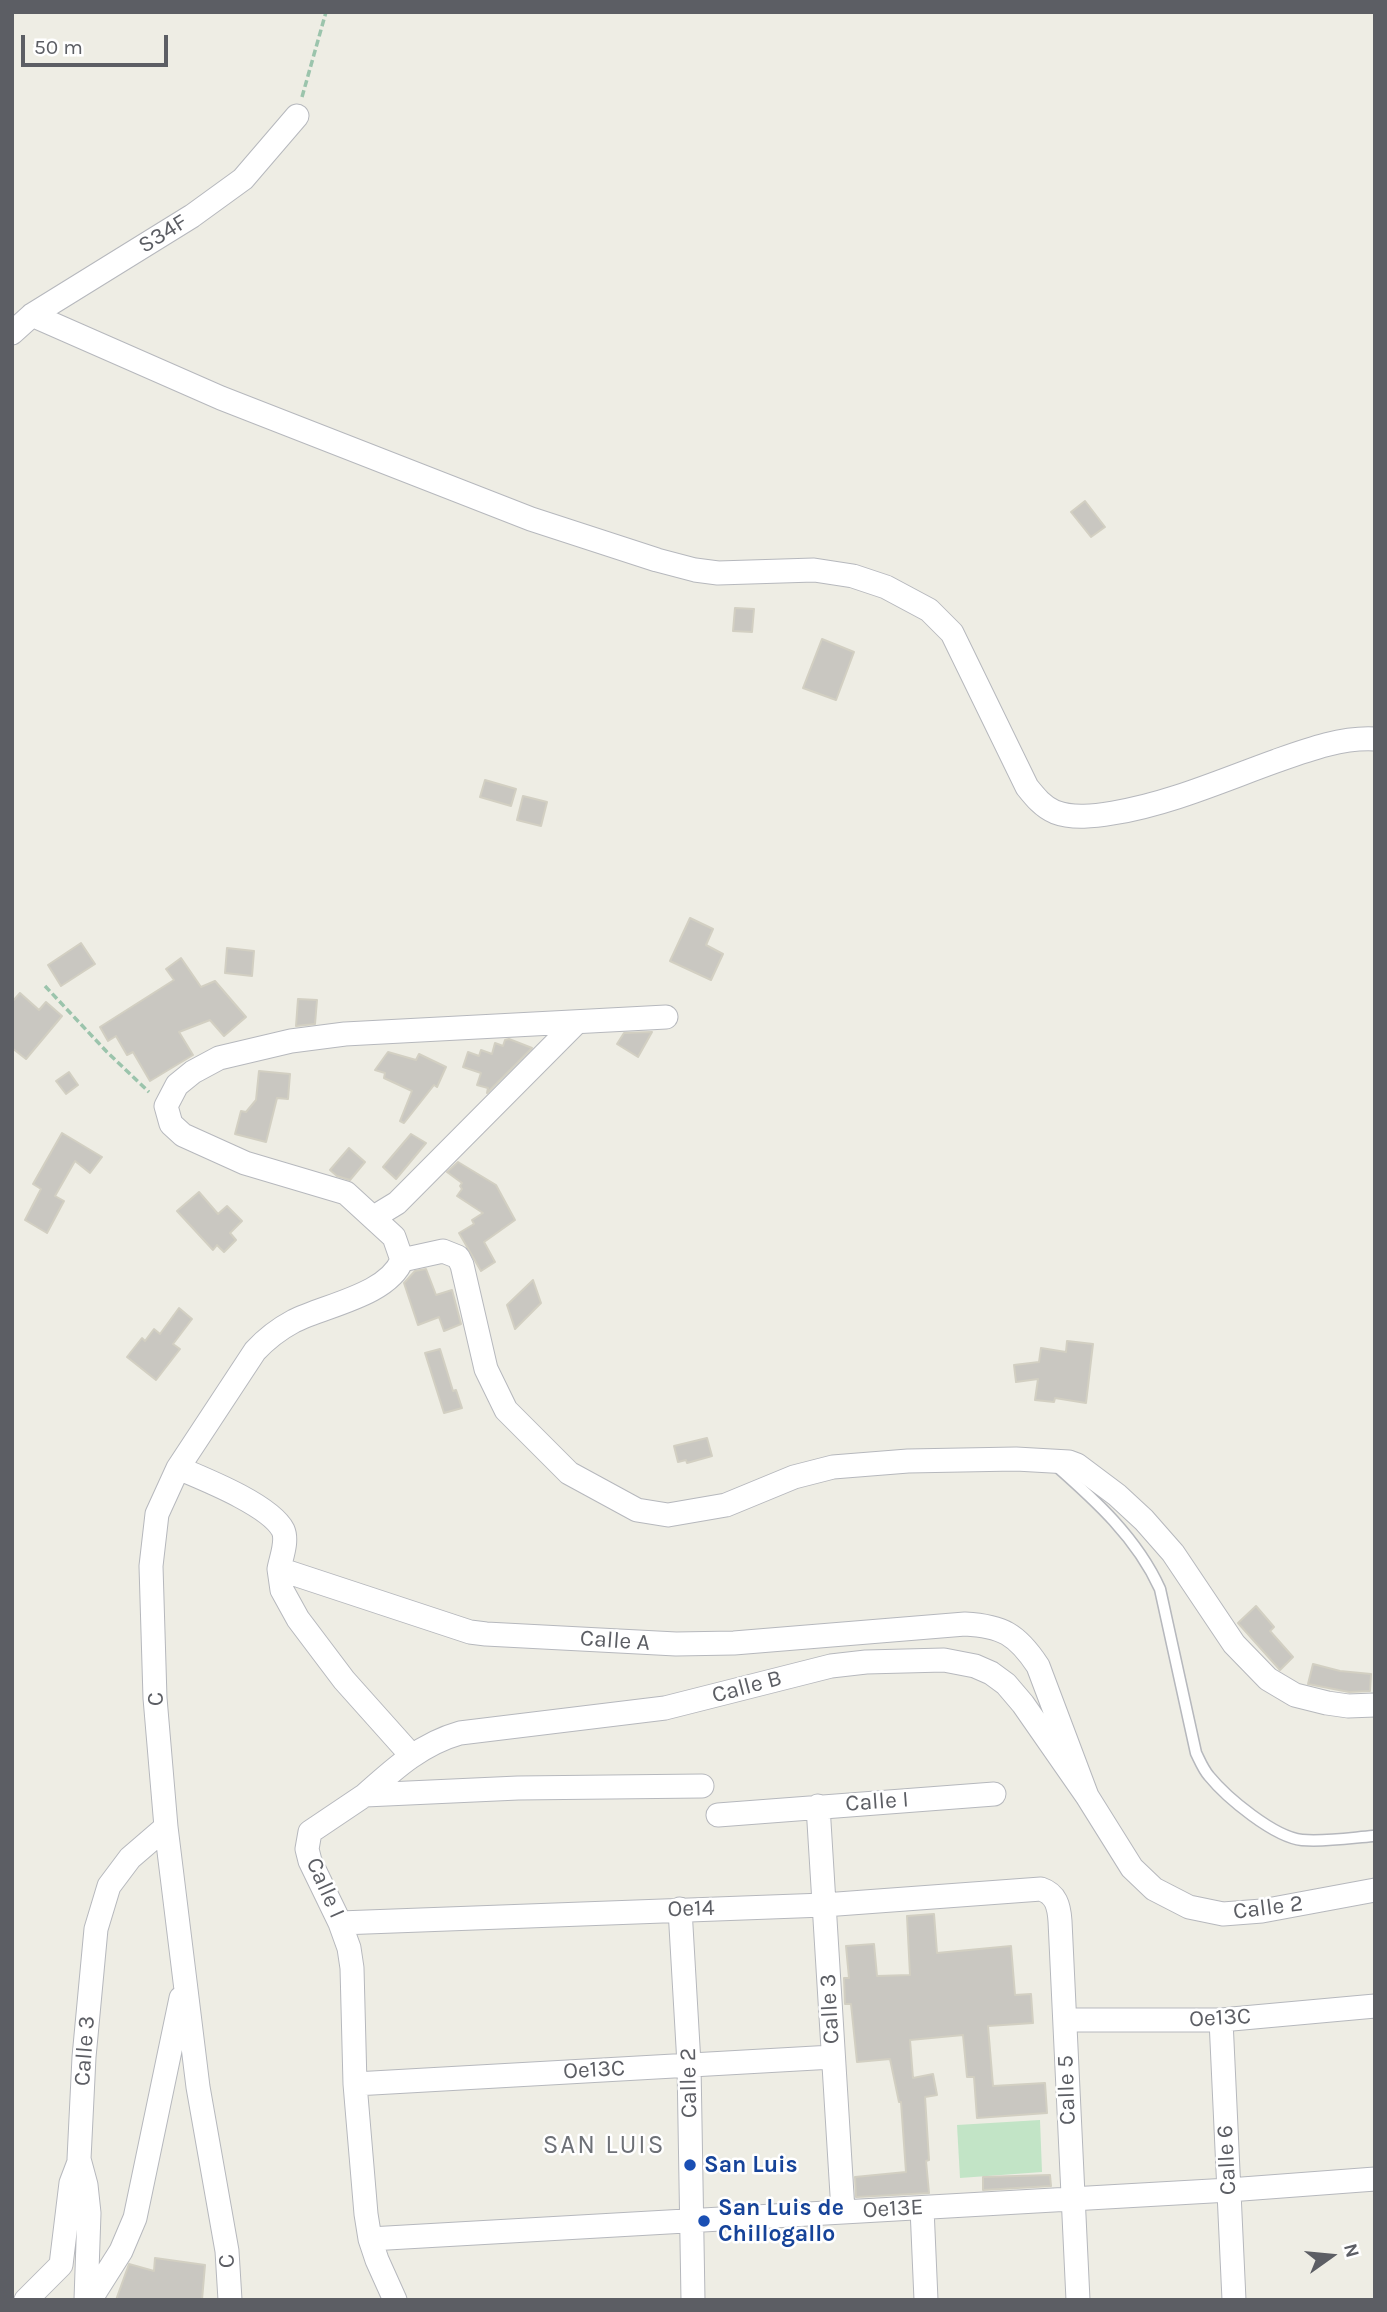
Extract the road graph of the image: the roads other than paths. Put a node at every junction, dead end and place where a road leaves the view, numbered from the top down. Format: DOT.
graph roads {
  1 [pos="297,116"];
  2 [pos="32,315"];
  3 [pos="12,333"];
  4 [pos="1375,739"];
  5 [pos="666,1017"];
  6 [pos="577,1021"];
  7 [pos="374,1217"];
  8 [pos="402,1260"];
  9 [pos="1049,1460"];
  10 [pos="178,1468"];
  11 [pos="279,1569"];
  12 [pos="1375,1705"];
  13 [pos="411,1755"];
  14 [pos="702,1786"];
  15 [pos="994,1794"];
  16 [pos="365,1795"];
  17 [pos="1087,1796"];
  18 [pos="818,1807"];
  19 [pos="718,1815"];
  20 [pos="166,1827"];
  21 [pos="1373,1836"];
  22 [pos="1041,1889"];
  23 [pos="1375,1890"];
  24 [pos="824,1905"];
  25 [pos="680,1909"];
  26 [pos="340,1923"];
  27 [pos="185,1978"];
  28 [pos="1375,2006"];
  29 [pos="1065,2020"];
  30 [pos="1221,2020"];
  31 [pos="833,2057"];
  32 [pos="689,2064"];
  33 [pos="355,2084"];
  34 [pos="79,2159"];
  35 [pos="1375,2179"];
  36 [pos="1229,2190"];
  37 [pos="1071,2199"];
  38 [pos="922,2208"];
  39 [pos="842,2211"];
  40 [pos="692,2222"];
  41 [pos="370,2239"];
  42 [pos="26,2300"];
  43 [pos="88,2300"];
  44 [pos="230,2300"];
  45 [pos="395,2300"];
  46 [pos="693,2300"];
  47 [pos="926,2300"];
  48 [pos="1077,2300"];
  49 [pos="1234,2300"];
  1 -- 2 [label="street, S34F"];
  2 -- 3 [label="street, S34F"];
  2 -- 4 [label="street"];
  5 -- 6 [label="street"];
  6 -- 7 [label="street"];
  6 -- 7 [label="street"];
  7 -- 8 [label="street"];
  8 -- 9 [label="street"];
  8 -- 10 [label="street, C"];
  9 -- 12 [label="street"];
  9 -- 21 [label="lane"];
  10 -- 11 [label="street"];
  10 -- 20 [label="street, C"];
  11 -- 13 [label="street"];
  11 -- 17 [label="street, Calle A"];
  13 -- 16 [label="street, Calle B"];
  13 -- 17 [label="street, Calle B"];
  14 -- 16 [label="street, Calle I"];
  15 -- 18 [label="street, Calle I"];
  16 -- 26 [label="street, Calle I"];
  17 -- 23 [label="street, Calle 2"];
  18 -- 19 [label="street, Calle I"];
  18 -- 24 [label="street, Calle 3"];
  20 -- 27 [label="street, C"];
  20 -- 34 [label="street, Calle 3"];
  22 -- 24 [label="street, Oe14"];
  22 -- 29 [label="street, Calle 5"];
  24 -- 25 [label="street, Oe14"];
  24 -- 31 [label="street, Calle 3"];
  25 -- 26 [label="street, Oe14"];
  25 -- 32 [label="street, Calle 2"];
  26 -- 33 [label="street, Calle I"];
  27 -- 43 [label="street"];
  27 -- 44 [label="street, C"];
  28 -- 30 [label="street, Oe13C"];
  29 -- 30 [label="street, Oe13C"];
  29 -- 37 [label="street, Calle 5"];
  30 -- 36 [label="street, Calle 6"];
  31 -- 32 [label="street, Oe13C"];
  31 -- 39 [label="street, Calle 3"];
  32 -- 33 [label="street, Oe13C"];
  32 -- 40 [label="street, Calle 2"];
  33 -- 41 [label="street, Calle I"];
  34 -- 42 [label="street"];
  34 -- 43 [label="street, Calle 3"];
  35 -- 36 [label="street, Oe13E"];
  36 -- 37 [label="street, Oe13E"];
  36 -- 49 [label="street, Calle 6"];
  37 -- 38 [label="street, Oe13E"];
  37 -- 48 [label="street, Calle 5"];
  38 -- 39 [label="street, Oe13E"];
  38 -- 47 [label="street"];
  39 -- 40 [label="street, Oe13E"];
  40 -- 41 [label="street, Oe13E"];
  40 -- 46 [label="street, Calle 2"];
  41 -- 45 [label="street, Calle I"];
}
